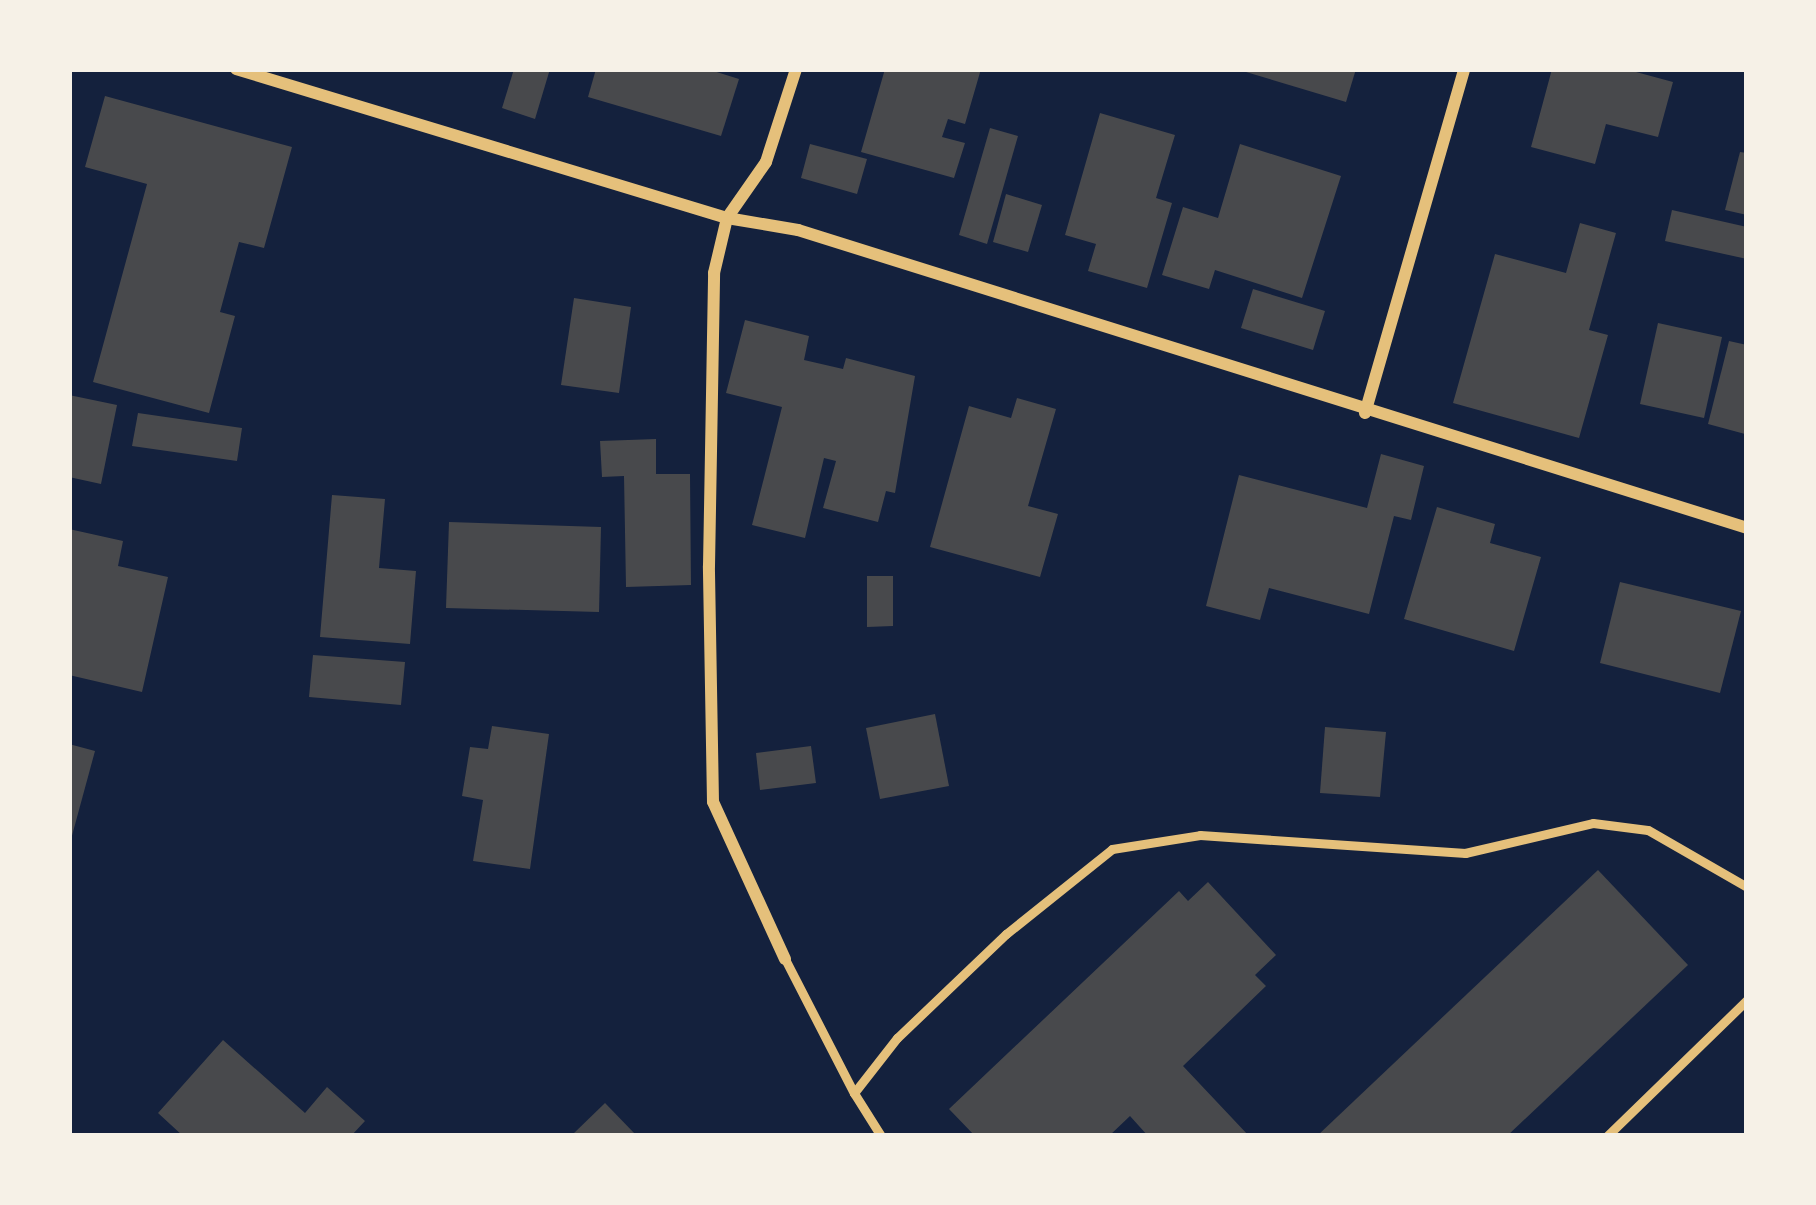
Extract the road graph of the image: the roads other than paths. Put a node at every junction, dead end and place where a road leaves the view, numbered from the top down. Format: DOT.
graph roads {
  1 [pos="236,69"];
  2 [pos="796,69"];
  3 [pos="1464,69"];
  4 [pos="728,218"];
  5 [pos="1365,412"];
  6 [pos="1747,528"];
  7 [pos="1747,887"];
  8 [pos="785,959"];
  9 [pos="1747,1000"];
  10 [pos="854,1093"];
  11 [pos="881,1136"];
  12 [pos="1606,1136"];
  1 -- 4 [label="street"];
  2 -- 4 [label="street"];
  3 -- 5 [label="street"];
  4 -- 5 [label="street"];
  4 -- 8 [label="street"];
  5 -- 6 [label="street"];
  7 -- 10 [label="lane"];
  8 -- 10 [label="lane"];
  9 -- 12 [label="lane"];
  10 -- 11 [label="lane"];
}
